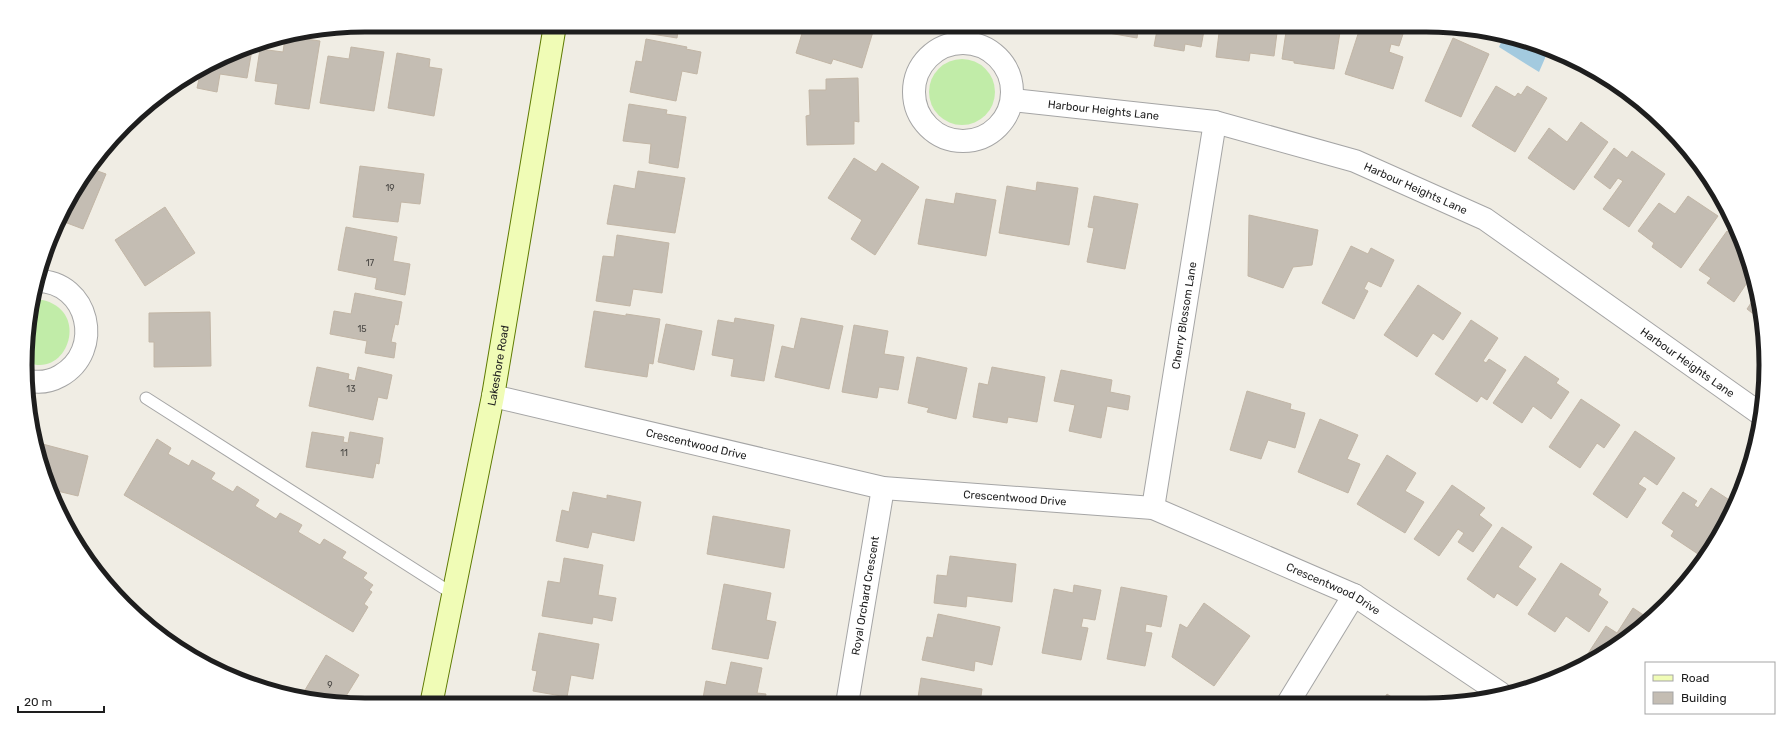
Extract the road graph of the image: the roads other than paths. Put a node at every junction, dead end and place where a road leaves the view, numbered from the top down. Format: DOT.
graph roads {
  1 [pos="554,32"];
  2 [pos="1012,100"];
  3 [pos="1215,122"];
  4 [pos="43,281"];
  5 [pos="33,381"];
  6 [pos="493,396"];
  7 [pos="146,398"];
  8 [pos="1756,411"];
  9 [pos="883,488"];
  10 [pos="1153,508"];
  11 [pos="453,594"];
  12 [pos="1354,594"];
  13 [pos="1497,691"];
  14 [pos="432,698"];
  15 [pos="848,698"];
  16 [pos="1290,698"];
  1 -- 6 [label="main road, Lakeshore Road"];
  2 -- 2 [label="street"];
  2 -- 3 [label="street, Harbour Heights Lane"];
  3 -- 8 [label="street, Harbour Heights Lane"];
  3 -- 10 [label="street, Cherry Blossom Lane"];
  4 -- 5 [label="street"];
  6 -- 9 [label="street, Crescentwood Drive"];
  6 -- 11 [label="main road, Lakeshore Road"];
  7 -- 11 [label="lane"];
  9 -- 10 [label="street, Crescentwood Drive"];
  9 -- 15 [label="street, Royal Orchard Crescent"];
  10 -- 12 [label="street, Crescentwood Drive"];
  11 -- 14 [label="main road, Lakeshore Road"];
  12 -- 13 [label="street, Crescentwood Drive"];
  12 -- 16 [label="street"];
}
